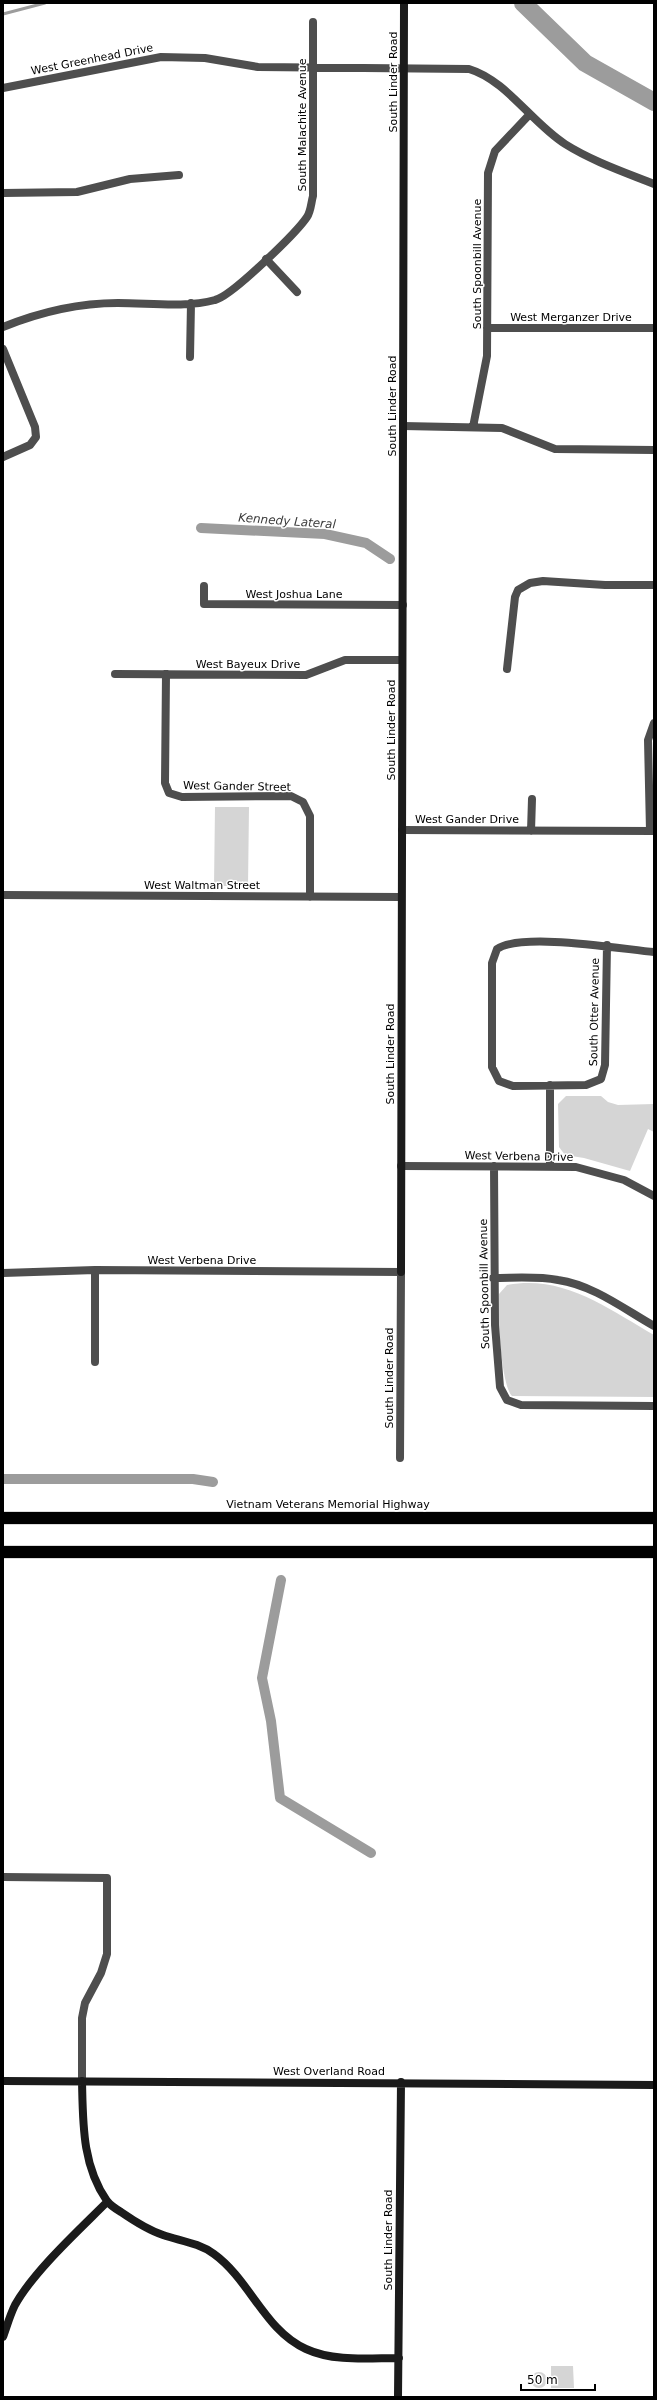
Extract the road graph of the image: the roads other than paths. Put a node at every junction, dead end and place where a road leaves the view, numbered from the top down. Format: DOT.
graph roads {
  1 [pos="404,3"];
  2 [pos="313,22"];
  3 [pos="313,68"];
  4 [pos="404,68"];
  5 [pos="3,88"];
  6 [pos="529,114"];
  7 [pos="179,175"];
  8 [pos="654,184"];
  9 [pos="3,193"];
  10 [pos="266,259"];
  11 [pos="297,292"];
  12 [pos="191,303"];
  13 [pos="3,327"];
  14 [pos="487,328"];
  15 [pos="654,328"];
  16 [pos="3,349"];
  17 [pos="190,357"];
  18 [pos="403,426"];
  19 [pos="473,427"];
  20 [pos="654,450"];
  21 [pos="3,457"];
  22 [pos="654,585"];
  23 [pos="204,586"];
  24 [pos="402,605"];
  25 [pos="402,660"];
  26 [pos="506,669"];
  27 [pos="115,674"];
  28 [pos="166,674"];
  29 [pos="654,723"];
  30 [pos="532,799"];
  31 [pos="402,830"];
  32 [pos="531,830"];
  33 [pos="652,831"];
  34 [pos="3,895"];
  35 [pos="310,897"];
  36 [pos="402,898"];
  37 [pos="607,945"];
  38 [pos="654,952"];
  39 [pos="550,1085"];
  40 [pos="401,1166"];
  41 [pos="494,1166"];
  42 [pos="550,1166"];
  43 [pos="654,1196"];
  44 [pos="95,1270"];
  45 [pos="401,1272"];
  46 [pos="3,1273"];
  47 [pos="493,1278"];
  48 [pos="654,1326"];
  49 [pos="95,1362"];
  50 [pos="654,1406"];
  51 [pos="400,1458"];
  52 [pos="3,1518"];
  53 [pos="654,1518"];
  54 [pos="3,1552"];
  55 [pos="654,1552"];
  56 [pos="3,1878"];
  57 [pos="3,2081"];
  58 [pos="82,2081"];
  59 [pos="400,2082"];
  60 [pos="654,2084"];
  61 [pos="107,2202"];
  62 [pos="3,2337"];
  63 [pos="399,2358"];
  64 [pos="398,2397"];
  1 -- 4 [label="street, South Linder Road"];
  2 -- 3 [label="street, South Malachite Avenue"];
  3 -- 4 [label="street, West Greenhead Drive"];
  3 -- 5 [label="street, West Greenhead Drive"];
  3 -- 10 [label="street, South Malachite Avenue"];
  4 -- 6 [label="street, West Greenhead Drive"];
  4 -- 18 [label="street, South Linder Road"];
  6 -- 8 [label="street, West Greenhead Drive"];
  6 -- 14 [label="street, South Spoonbill Avenue"];
  7 -- 9 [label="street"];
  10 -- 11 [label="street"];
  10 -- 12 [label="street, South Malachite Avenue"];
  12 -- 13 [label="street"];
  12 -- 17 [label="street"];
  14 -- 15 [label="street, West Merganzer Drive"];
  14 -- 19 [label="street, South Spoonbill Avenue"];
  16 -- 21 [label="street"];
  18 -- 19 [label="street"];
  18 -- 24 [label="street, South Linder Road"];
  19 -- 20 [label="street"];
  22 -- 26 [label="street"];
  23 -- 24 [label="street, West Joshua Lane"];
  24 -- 25 [label="street, South Linder Road"];
  25 -- 28 [label="street, West Bayeux Drive"];
  25 -- 31 [label="street, South Linder Road"];
  27 -- 28 [label="street, West Bayeux Drive"];
  28 -- 35 [label="street, West Gander Street"];
  29 -- 33 [label="street"];
  30 -- 32 [label="street, West Gander Drive"];
  31 -- 32 [label="street, West Gander Drive"];
  31 -- 36 [label="street, South Linder Road"];
  32 -- 33 [label="street, West Gander Drive"];
  34 -- 35 [label="street, West Waltman Street"];
  35 -- 36 [label="street, West Waltman Street"];
  36 -- 40 [label="street, South Linder Road"];
  37 -- 38 [label="street"];
  37 -- 39 [label="street, South Otter Avenue"];
  37 -- 39 [label="street"];
  39 -- 42 [label="street"];
  40 -- 41 [label="street, West Verbena Drive"];
  40 -- 45 [label="street, South Linder Road"];
  41 -- 42 [label="street, West Verbena Drive"];
  41 -- 47 [label="street, South Spoonbill Avenue"];
  42 -- 43 [label="street, West Verbena Drive"];
  44 -- 45 [label="street, West Verbena Drive"];
  44 -- 46 [label="street, West Verbena Drive"];
  44 -- 49 [label="street"];
  45 -- 51 [label="street, South Linder Road"];
  47 -- 48 [label="street"];
  47 -- 50 [label="street, South Spoonbill Avenue"];
  52 -- 53 [label="highway, Vietnam Veterans Memorial Highway"];
  54 -- 55 [label="highway"];
  56 -- 58 [label="street"];
  57 -- 58 [label="street, West Overland Road"];
  58 -- 59 [label="street, West Overland Road"];
  58 -- 61 [label="street"];
  59 -- 60 [label="street, West Overland Road"];
  59 -- 63 [label="street, South Linder Road"];
  61 -- 62 [label="street"];
  61 -- 63 [label="street"];
  63 -- 64 [label="street, South Linder Road"];
}
